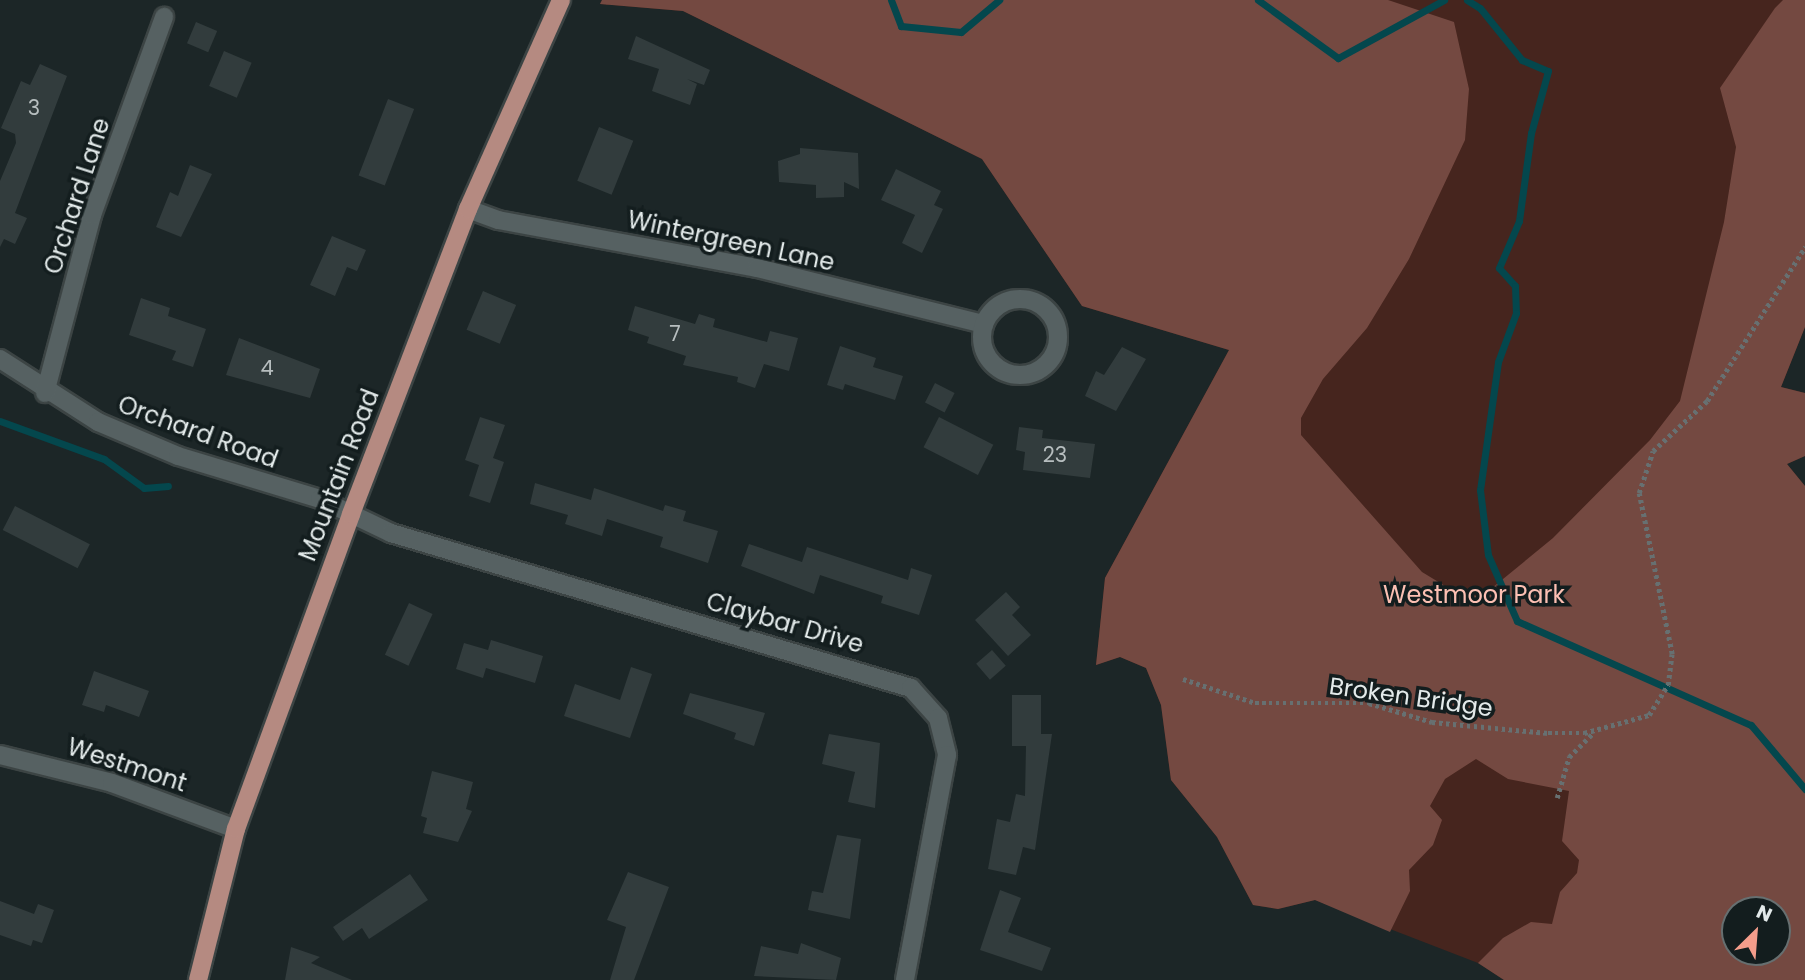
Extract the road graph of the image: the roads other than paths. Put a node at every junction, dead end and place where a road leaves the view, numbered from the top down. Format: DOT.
graph roads {
  1 [pos="561,0"];
  2 [pos="164,17"];
  3 [pos="468,209"];
  4 [pos="984,324"];
  5 [pos="0,359"];
  6 [pos="45,393"];
  7 [pos="351,514"];
  8 [pos="0,755"];
  9 [pos="236,829"];
  10 [pos="198,980"];
  11 [pos="905,980"];
  1 -- 3 [label="main road, Mountain Road"];
  2 -- 6 [label="street, Orchard Lane"];
  3 -- 4 [label="street, Wintergreen Lane"];
  3 -- 7 [label="main road, Mountain Road"];
  4 -- 4 [label="street"];
  5 -- 6 [label="street, Orchard Road"];
  6 -- 7 [label="street, Orchard Road"];
  7 -- 9 [label="main road, Mountain Road"];
  7 -- 11 [label="street, Claybar Drive"];
  8 -- 9 [label="street, Westmont"];
  9 -- 10 [label="main road, Mountain Road"];
}
